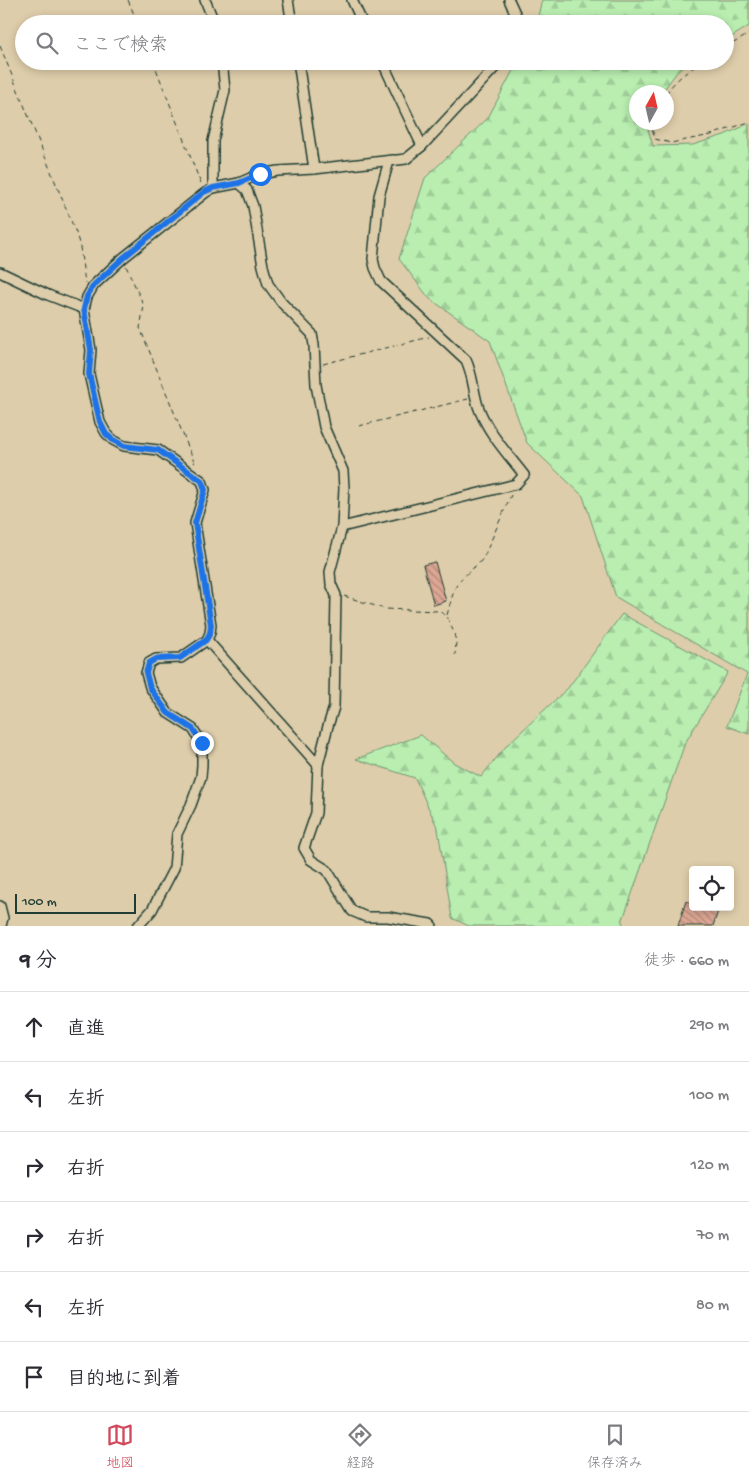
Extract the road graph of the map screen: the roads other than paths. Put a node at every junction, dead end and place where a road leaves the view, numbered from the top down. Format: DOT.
graph roads {
  1 [pos="205,0"];
  2 [pos="288,0"];
  3 [pos="352,0"];
  4 [pos="509,0"];
  5 [pos="212,15"];
  6 [pos="290,15"];
  7 [pos="359,15"];
  8 [pos="516,15"];
  9 [pos="223,70"];
  10 [pos="299,70"];
  11 [pos="386,70"];
  12 [pos="493,70"];
  13 [pos="422,146"];
  14 [pos="406,159"];
  15 [pos="314,169"];
  16 [pos="239,183"];
  17 [pos="209,190"];
  18 [pos="0,272"];
  19 [pos="84,309"];
  20 [pos="342,527"];
  21 [pos="206,640"];
  22 [pos="318,765"];
  23 [pos="0,906"];
  24 [pos="1,926"];
  25 [pos="138,926"];
  26 [pos="432,926"];
  1 -- 5 [label="street"];
  2 -- 6 [label="street"];
  3 -- 7 [label="street"];
  4 -- 8 [label="street"];
  9 -- 17 [label="street"];
  10 -- 15 [label="street"];
  11 -- 13 [label="street"];
  12 -- 13 [label="street"];
  13 -- 14 [label="street"];
  14 -- 15 [label="street"];
  14 -- 20 [label="street"];
  15 -- 16 [label="street"];
  16 -- 17 [label="street"];
  16 -- 20 [label="street"];
  17 -- 19 [label="street"];
  18 -- 19 [label="street"];
  19 -- 21 [label="street"];
  20 -- 22 [label="street"];
  21 -- 22 [label="street"];
  21 -- 25 [label="street"];
  22 -- 26 [label="street"];
  23 -- 24 [label="street"];
}
